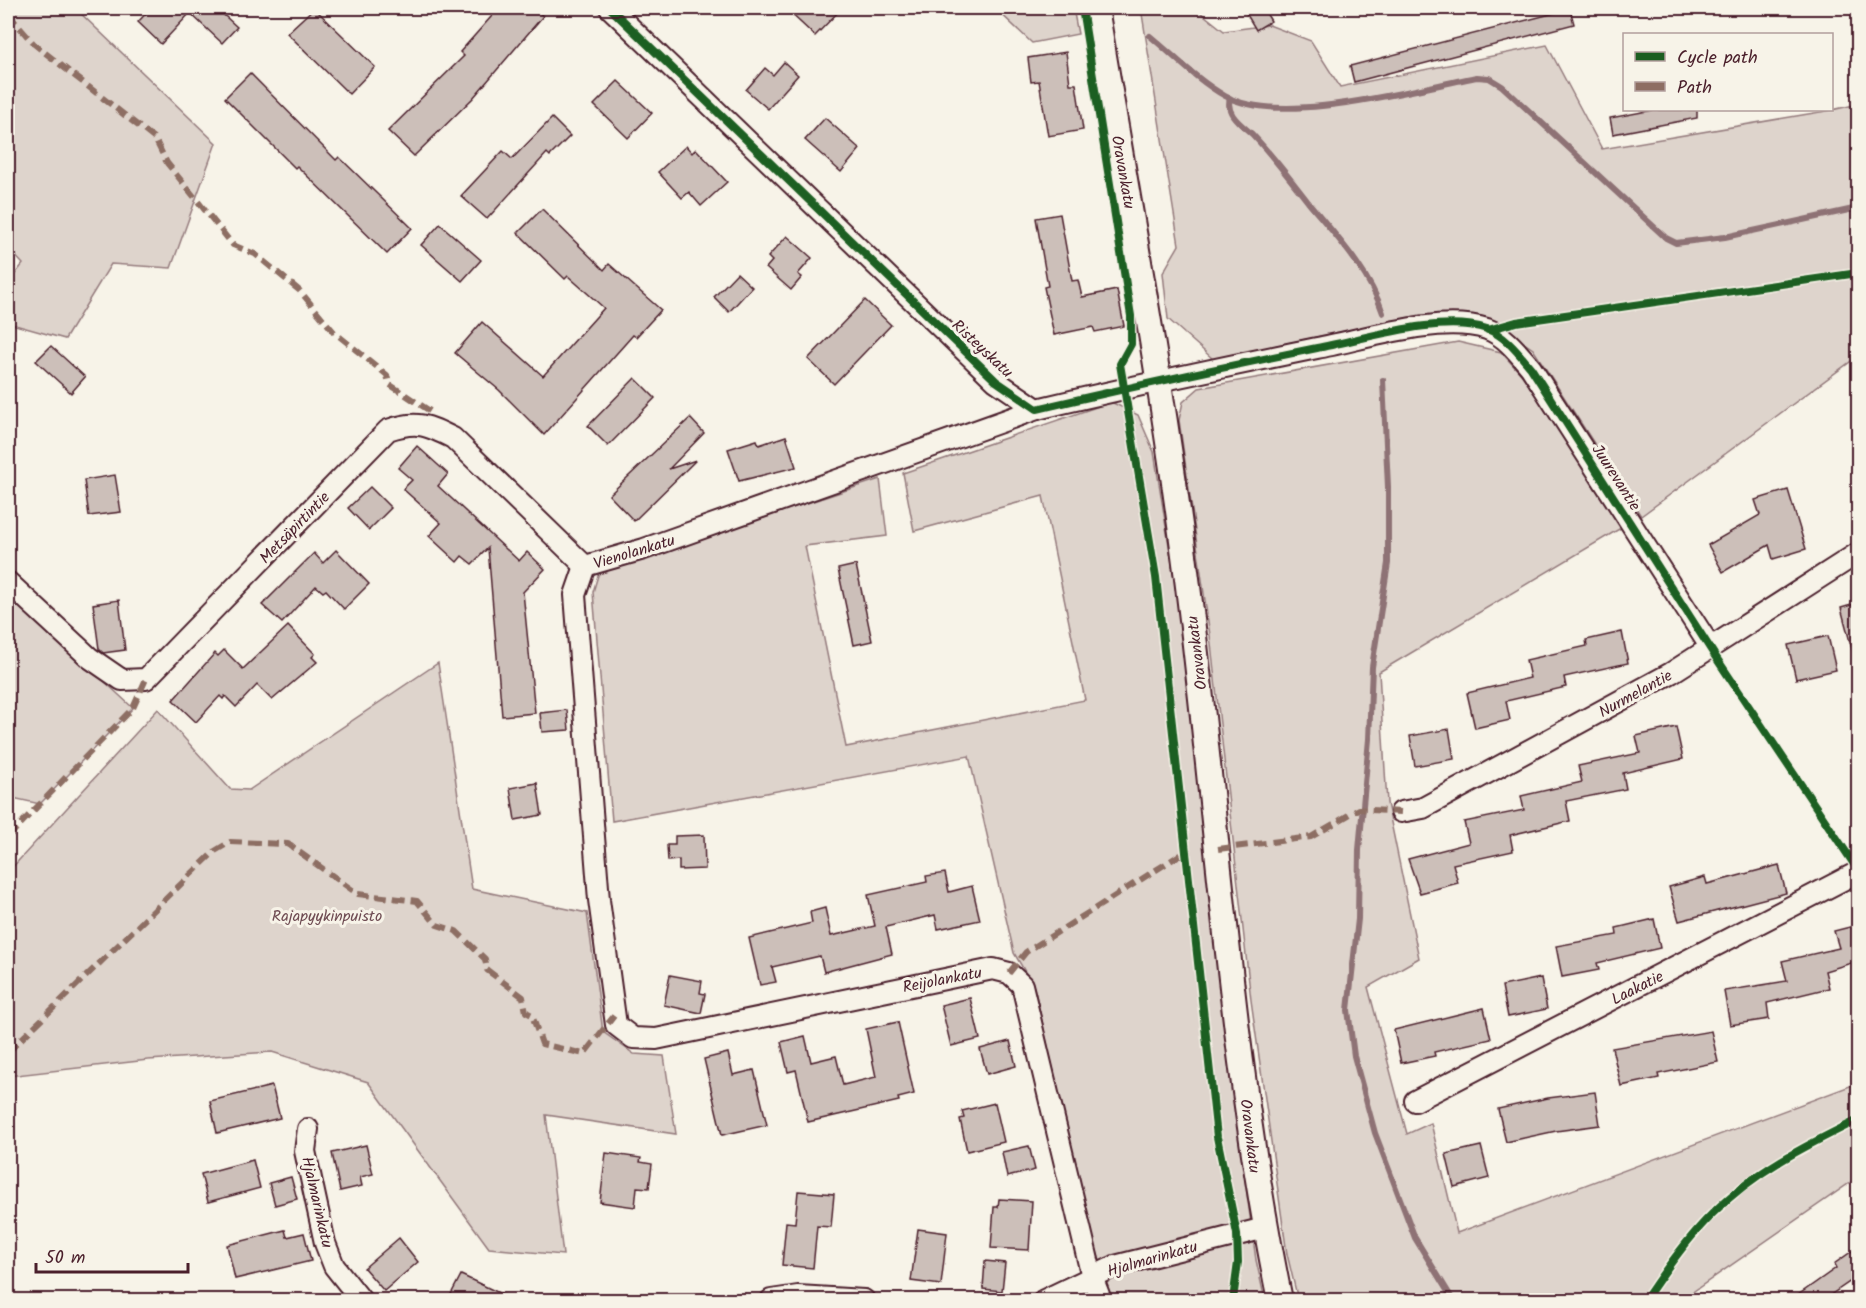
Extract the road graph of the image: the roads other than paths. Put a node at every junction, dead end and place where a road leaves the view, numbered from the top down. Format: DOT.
graph roads {
  1 [pos="610,8"];
  2 [pos="1096,8"];
  3 [pos="1159,381"];
  4 [pos="1037,409"];
  5 [pos="1858,553"];
  6 [pos="585,566"];
  7 [pos="8,582"];
  8 [pos="1711,648"];
  9 [pos="1401,812"];
  10 [pos="1858,872"];
  11 [pos="633,1038"];
  12 [pos="1415,1101"];
  13 [pos="308,1129"];
  14 [pos="1265,1228"];
  15 [pos="1092,1277"];
  16 [pos="362,1300"];
  17 [pos="771,1300"];
  18 [pos="864,1300"];
  19 [pos="1044,1300"];
  20 [pos="1101,1300"];
  21 [pos="1280,1300"];
  1 -- 4 [label="street, Risteyskatu"];
  2 -- 3 [label="street, Oravankatu"];
  3 -- 4 [label="street"];
  3 -- 8 [label="street, Juurevantie"];
  3 -- 14 [label="street, Oravankatu"];
  4 -- 6 [label="street, Vienolankatu"];
  5 -- 8 [label="street, Nurmelantie"];
  6 -- 7 [label="street, Metsäpirtintie"];
  6 -- 11 [label="street, Vienolankatu"];
  8 -- 9 [label="street, Nurmelantie"];
  10 -- 12 [label="street, Laakatie"];
  11 -- 15 [label="street, Reijolankatu"];
  13 -- 16 [label="street, Hjalmarinkatu"];
  14 -- 15 [label="street, Hjalmarinkatu"];
  14 -- 21 [label="street, Oravankatu"];
  15 -- 19 [label="street, Hjalmarinkatu"];
  15 -- 20 [label="street, Reijolankatu"];
  17 -- 18 [label="street"];
}
